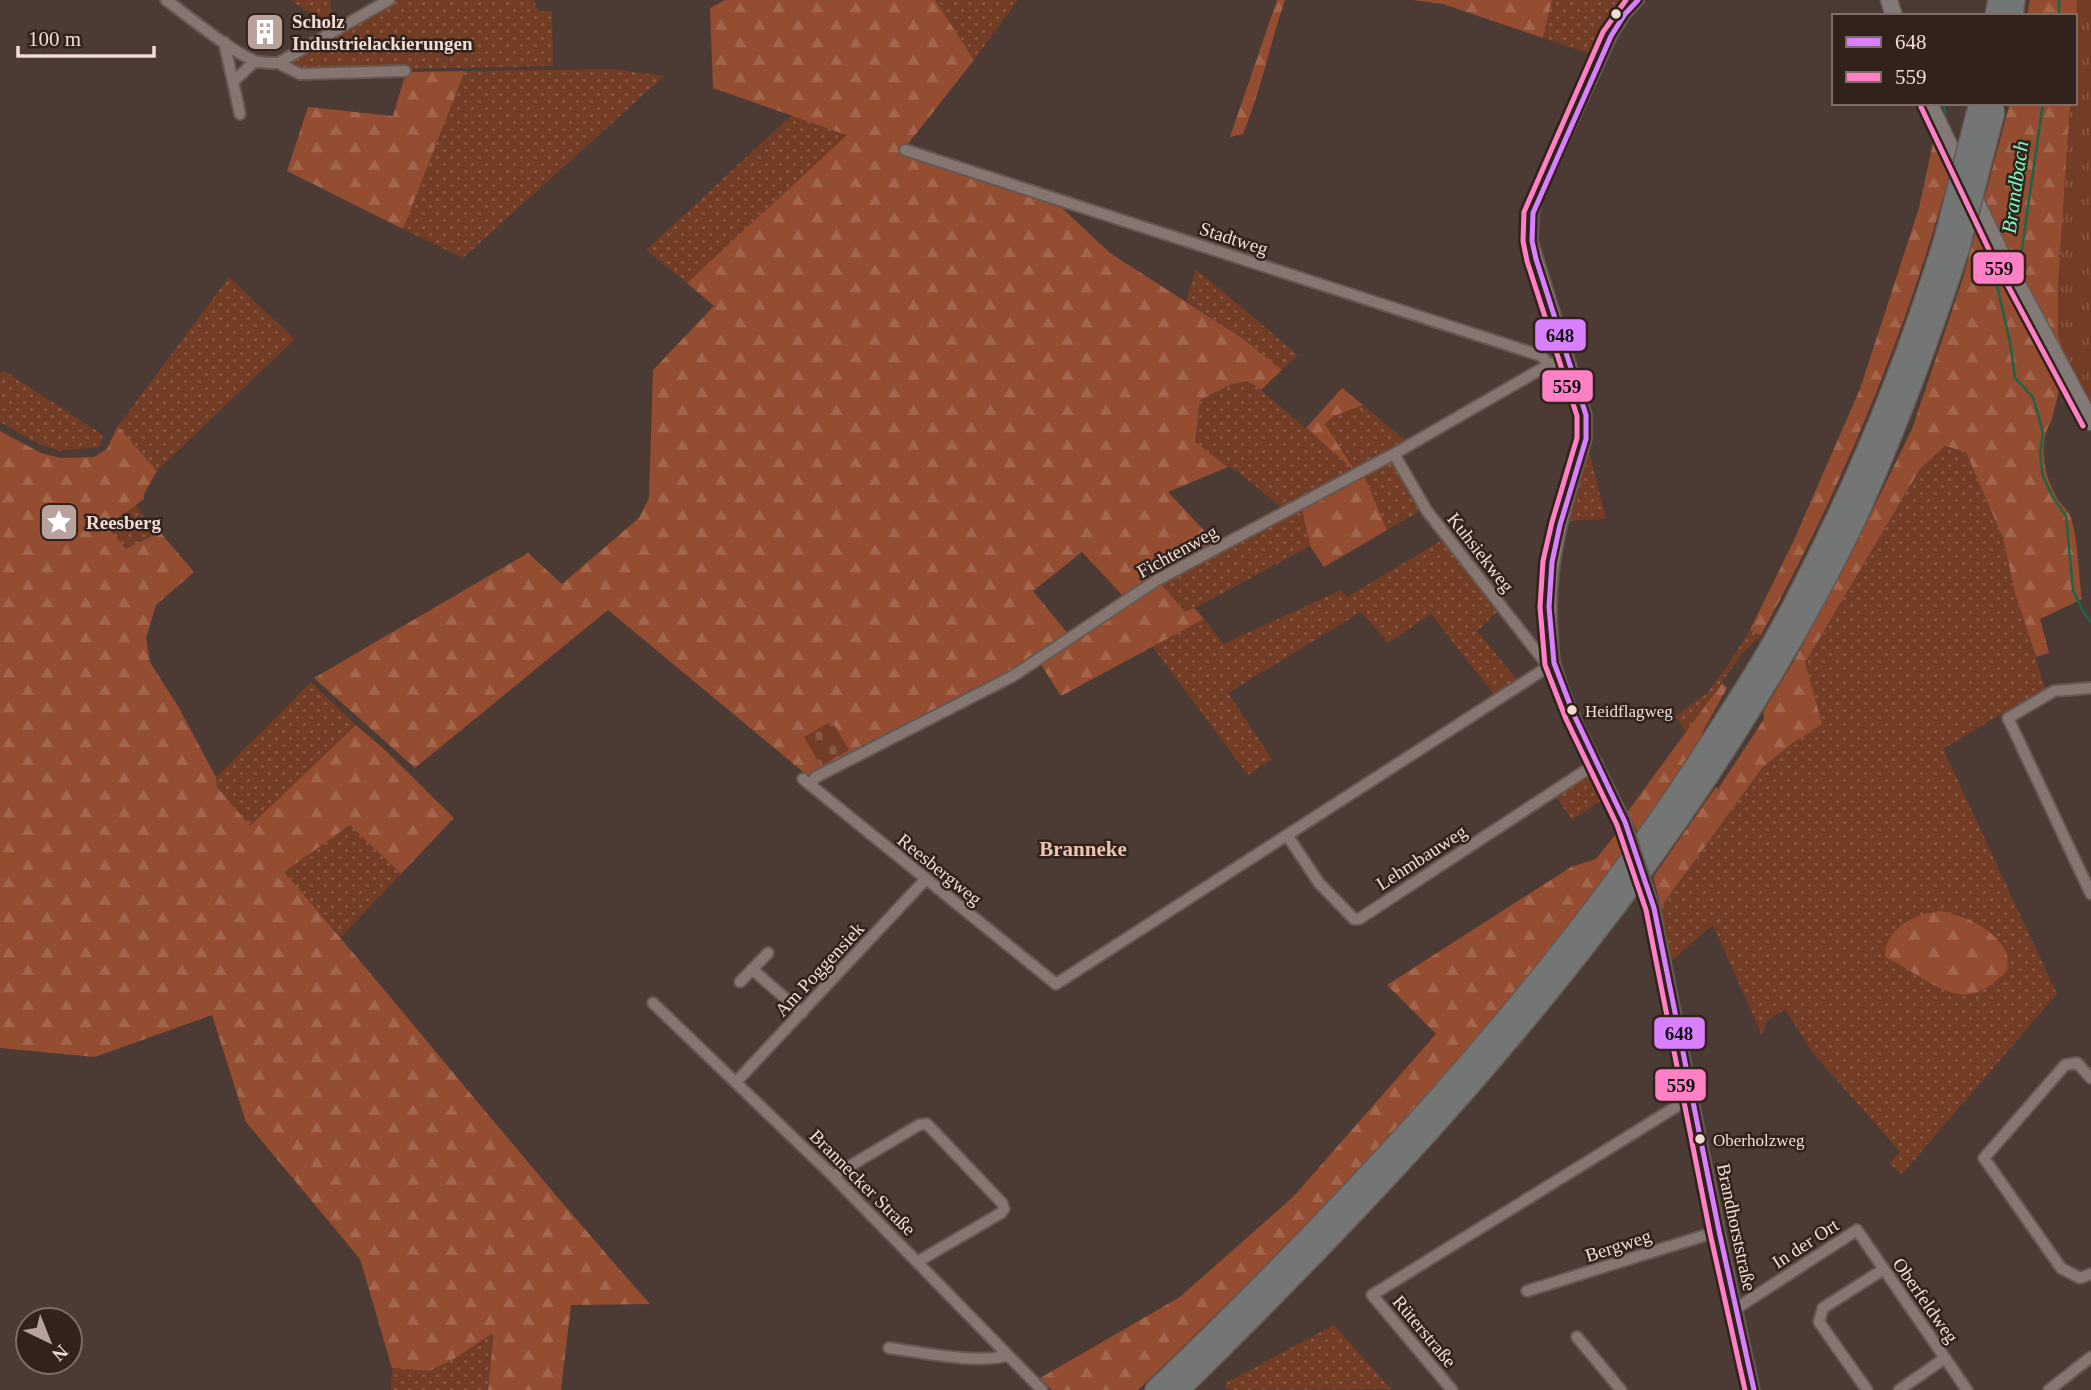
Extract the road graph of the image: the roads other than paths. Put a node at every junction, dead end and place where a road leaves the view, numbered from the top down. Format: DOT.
graph roads {
  1 [pos="166,0"];
  2 [pos="389,0"];
  3 [pos="1637,0"];
  4 [pos="224,42"];
  5 [pos="255,61"];
  6 [pos="278,63"];
  7 [pos="405,71"];
  8 [pos="233,82"];
  9 [pos="1929,105"];
  10 [pos="1987,106"];
  11 [pos="240,114"];
  12 [pos="905,150"];
  13 [pos="1952,243"];
  14 [pos="1567,358"];
  15 [pos="1548,365"];
  16 [pos="2091,422"];
  17 [pos="1394,454"];
  18 [pos="1551,664"];
  19 [pos="2091,688"];
  20 [pos="1597,763"];
  21 [pos="807,782"];
  22 [pos="1287,835"];
  23 [pos="925,880"];
  24 [pos="2091,894"];
  25 [pos="768,953"];
  26 [pos="752,969"];
  27 [pos="740,982"];
  28 [pos="653,1003"];
  29 [pos="802,1013"];
  30 [pos="2091,1078"];
  31 [pos="737,1081"];
  32 [pos="1692,1097"];
  33 [pos="833,1176"];
  34 [pos="1857,1230"];
  35 [pos="1719,1231"];
  36 [pos="917,1262"];
  37 [pos="1884,1269"];
  38 [pos="2091,1274"];
  39 [pos="1527,1292"];
  40 [pos="1737,1308"];
  41 [pos="1577,1337"];
  42 [pos="889,1348"];
  43 [pos="1008,1355"];
  44 [pos="2091,1357"];
  45 [pos="1945,1358"];
  46 [pos="1042,1390"];
  47 [pos="1156,1390"];
  48 [pos="1178,1390"];
  49 [pos="1452,1390"];
  50 [pos="1621,1390"];
  51 [pos="1754,1390"];
  52 [pos="1867,1390"];
  53 [pos="1899,1390"];
  54 [pos="1967,1390"];
  55 [pos="2049,1390"];
  1 -- 4 [label="street"];
  2 -- 6 [label="street"];
  3 -- 14 [label="street, Brandhorststraße"];
  4 -- 5 [label="street"];
  4 -- 8 [label="street"];
  5 -- 6 [label="street"];
  5 -- 8 [label="street"];
  6 -- 7 [label="street"];
  8 -- 11 [label="street"];
  9 -- 16 [label="street"];
  10 -- 13 [label="highway, bridge"];
  12 -- 15 [label="street, Stadtweg"];
  13 -- 47 [label="highway"];
  13 -- 48 [label="highway"];
  14 -- 15 [label="street, Fichtenweg"];
  14 -- 18 [label="street, Brandhorststraße"];
  15 -- 17 [label="street, Fichtenweg"];
  17 -- 18 [label="street, Kuhsiekweg"];
  17 -- 21 [label="street, Fichtenweg"];
  18 -- 20 [label="street, Brandhorststraße"];
  18 -- 22 [label="street"];
  19 -- 24 [label="street"];
  20 -- 22 [label="street, Lehmbauweg"];
  20 -- 32 [label="street, Brandhorststraße, bridge"];
  21 -- 23 [label="street, Reesbergweg"];
  22 -- 23 [label="street, Reesbergweg"];
  23 -- 29 [label="street, Am Poggensiek"];
  25 -- 26 [label="street"];
  26 -- 27 [label="street"];
  26 -- 29 [label="street"];
  28 -- 31 [label="street, Brannecker Straße"];
  29 -- 31 [label="street, Am Poggensiek"];
  30 -- 38 [label="street"];
  31 -- 33 [label="street, Brannecker Straße"];
  32 -- 35 [label="street, Brandhorststraße"];
  32 -- 49 [label="street, Rüterstraße"];
  33 -- 36 [label="street, Brannecker Straße"];
  33 -- 36 [label="street"];
  34 -- 37 [label="street, Oberfeldweg"];
  34 -- 40 [label="street, In der Ort"];
  35 -- 39 [label="street, Bergweg"];
  35 -- 40 [label="street, Brandhorststraße"];
  36 -- 43 [label="street, Brannecker Straße"];
  37 -- 45 [label="street, Oberfeldweg"];
  37 -- 52 [label="street"];
  40 -- 51 [label="street, Brandhorststraße"];
  41 -- 50 [label="street"];
  42 -- 43 [label="street"];
  43 -- 46 [label="street, Brannecker Straße"];
  44 -- 55 [label="street"];
  45 -- 53 [label="street"];
  45 -- 54 [label="street, Oberfeldweg"];
}
